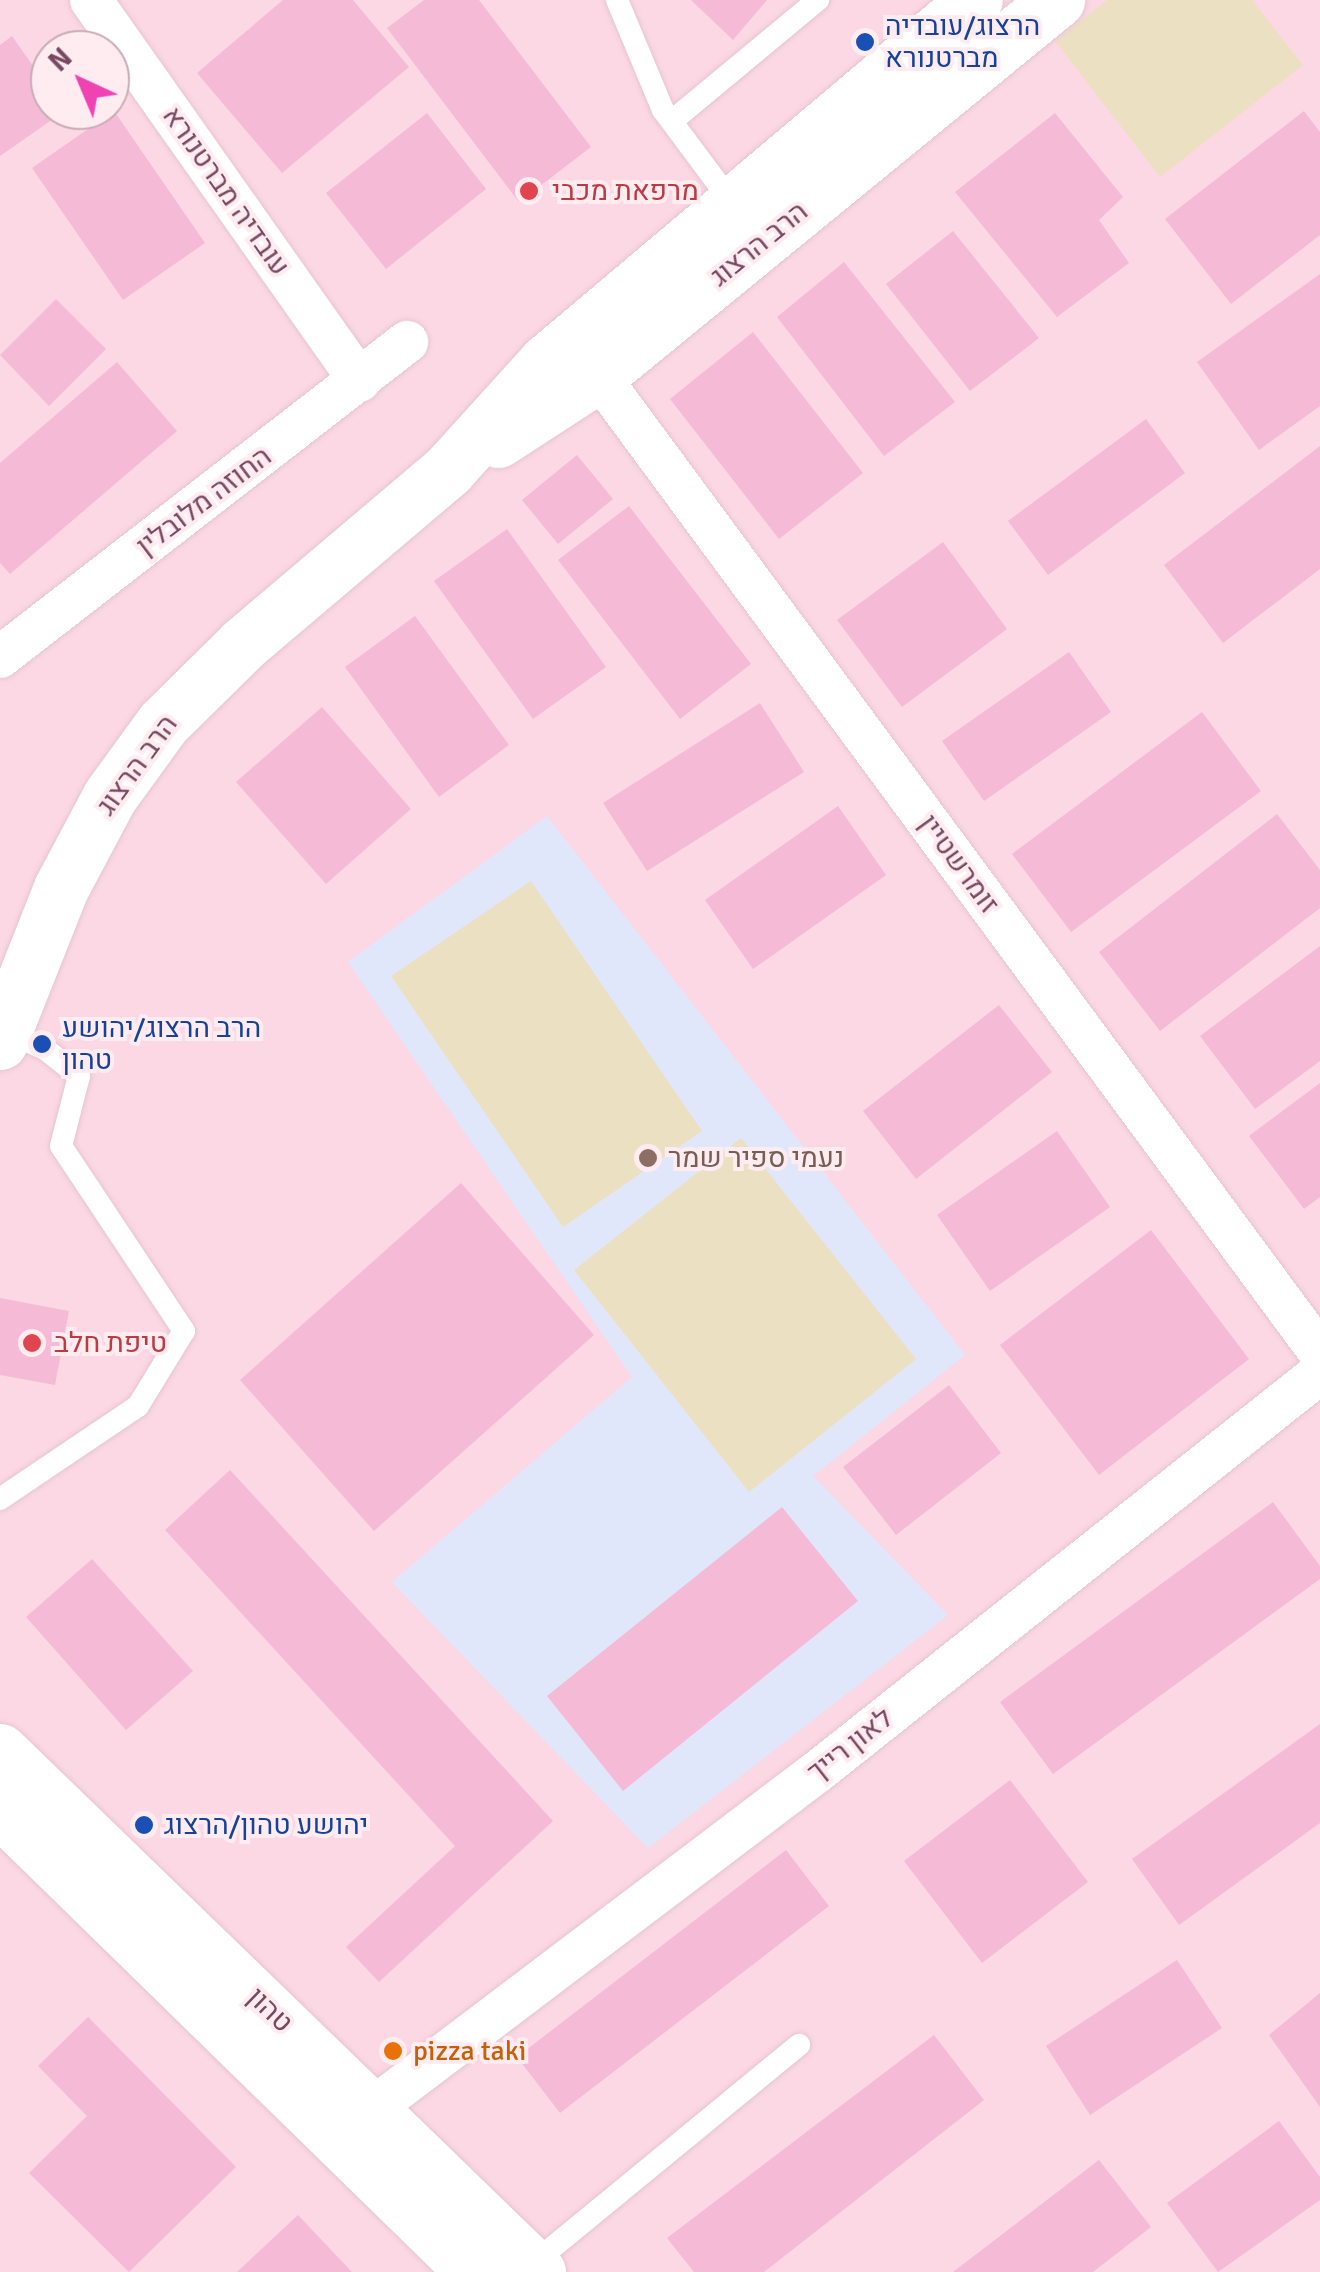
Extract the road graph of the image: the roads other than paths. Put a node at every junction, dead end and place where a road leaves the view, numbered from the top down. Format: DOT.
graph roads {
  1 [pos="91,0"];
  2 [pos="617,0"];
  3 [pos="818,0"];
  4 [pos="975,0"];
  5 [pos="1056,0"];
  6 [pos="672,122"];
  7 [pos="736,207"];
  8 [pos="407,342"];
  9 [pos="598,375"];
  10 [pos="360,381"];
  11 [pos="448,470"];
  12 [pos="0,658"];
  13 [pos="2,1036"];
  14 [pos="1320,1352"];
  15 [pos="1320,1373"];
  16 [pos="0,1500"];
  17 [pos="0,1750"];
  18 [pos="0,1809"];
  19 [pos="799,2045"];
  20 [pos="373,2108"];
  21 [pos="461,2268"];
  22 [pos="535,2269"];
  1 -- 10 [label="street, עובדיה מברטנורא"];
  2 -- 6 [label="lane"];
  3 -- 6 [label="lane"];
  4 -- 7 [label="street, הרב הרצוג"];
  5 -- 9 [label="street, הרב הרצוג"];
  6 -- 7 [label="lane"];
  7 -- 11 [label="street, הרב הרצוג"];
  8 -- 10 [label="street, החוזה מלובלין"];
  9 -- 11 [label="street, הרב הרצוג"];
  9 -- 14 [label="street, זומרשטיין"];
  10 -- 12 [label="street, החוזה מלובלין"];
  11 -- 13 [label="street, הרב הרצוג"];
  13 -- 16 [label="lane"];
  15 -- 20 [label="street, לאון רייך"];
  17 -- 20 [label="street, טהון"];
  18 -- 21 [label="street, טהון"];
  19 -- 22 [label="lane"];
  20 -- 22 [label="street, טהון"];
}
